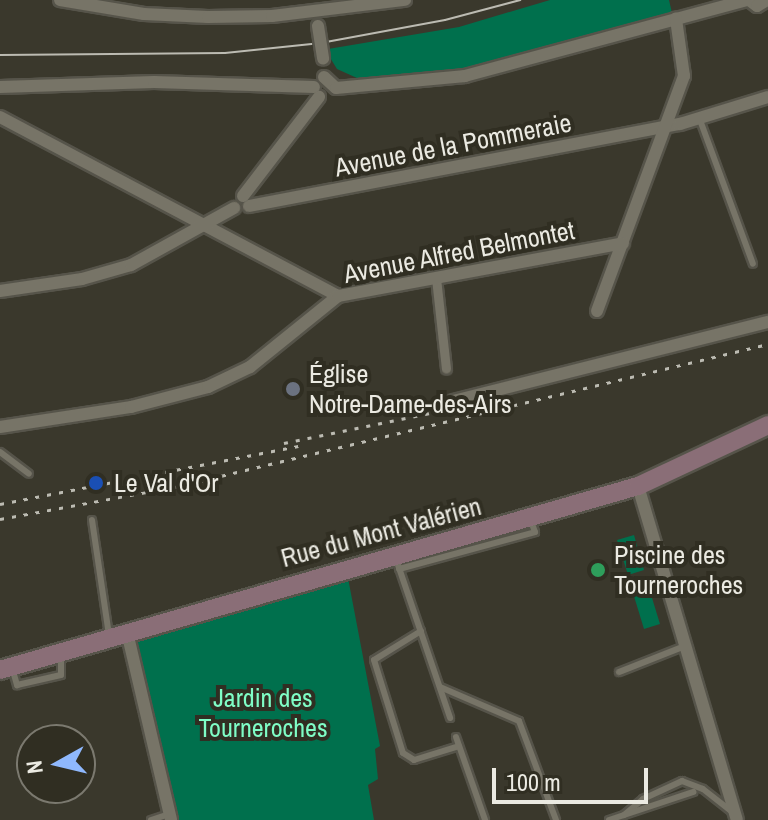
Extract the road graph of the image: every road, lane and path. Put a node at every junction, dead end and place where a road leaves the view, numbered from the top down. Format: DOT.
graph roads {
  1 [pos="60,0"];
  2 [pos="405,0"];
  3 [pos="747,0"];
  4 [pos="767,0"];
  5 [pos="157,6"];
  6 [pos="317,19"];
  7 [pos="676,19"];
  8 [pos="324,77"];
  9 [pos="336,88"];
  10 [pos="4,90"];
  11 [pos="317,92"];
  12 [pos="768,97"];
  13 [pos="0,117"];
  14 [pos="700,120"];
  15 [pos="665,127"];
  16 [pos="246,201"];
  17 [pos="206,227"];
  18 [pos="623,243"];
  19 [pos="753,264"];
  20 [pos="436,278"];
  21 [pos="0,291"];
  22 [pos="338,296"];
  23 [pos="597,311"];
  24 [pos="768,322"];
  25 [pos="446,368"];
  26 [pos="453,401"];
  27 [pos="768,425"];
  28 [pos="0,427"];
  29 [pos="0,452"];
  30 [pos="29,474"];
  31 [pos="638,486"];
  32 [pos="92,520"];
  33 [pos="397,562"];
  34 [pos="421,631"];
  35 [pos="127,632"];
  36 [pos="109,639"];
  37 [pos="685,646"];
  38 [pos="6,669"];
  39 [pos="619,672"];
  40 [pos="440,687"];
  41 [pos="450,718"];
  42 [pos="456,737"];
  43 [pos="459,746"];
  44 [pos="693,792"];
  45 [pos="624,815"];
  46 [pos="170,817"];
  47 [pos="736,817"];
  48 [pos="151,820"];
  49 [pos="485,820"];
  50 [pos="556,820"];
  51 [pos="609,820"];
  1 -- 5 [label="street"];
  2 -- 6 [label="street"];
  3 -- 4 [label="street"];
  3 -- 7 [label="street"];
  5 -- 6 [label="street"];
  6 -- 8 [label="street, bridge"];
  7 -- 9 [label="street"];
  7 -- 15 [label="street"];
  8 -- 9 [label="street"];
  8 -- 11 [label="street"];
  9 -- 11 [label="street"];
  10 -- 11 [label="street"];
  11 -- 16 [label="street"];
  12 -- 14 [label="street, Avenue de la Pommeraie"];
  13 -- 17 [label="street"];
  14 -- 15 [label="street, Avenue de la Pommeraie"];
  14 -- 19 [label="lane"];
  15 -- 16 [label="street, Avenue de la Pommeraie"];
  15 -- 18 [label="street"];
  16 -- 17 [label="street"];
  17 -- 21 [label="street"];
  17 -- 22 [label="street"];
  18 -- 20 [label="street, Avenue Alfred Belmontet"];
  18 -- 23 [label="street"];
  20 -- 22 [label="street, Avenue Alfred Belmontet"];
  20 -- 25 [label="street"];
  22 -- 28 [label="street, Avenue Alfred Belmontet"];
  24 -- 26 [label="street"];
  27 -- 31 [label="main road, Rue du Mont Valérien"];
  29 -- 30 [label="lane"];
  31 -- 33 [label="main road, Rue du Mont Valérien"];
  31 -- 37 [label="street"];
  32 -- 36 [label="lane"];
  33 -- 34 [label="lane"];
  33 -- 35 [label="main road, Rue du Mont Valérien"];
  34 -- 40 [label="lane"];
  34 -- 43 [label="lane"];
  35 -- 36 [label="main road, Rue du Mont Valérien"];
  35 -- 46 [label="street"];
  36 -- 38 [label="main road, Rue du Mont Valérien"];
  37 -- 39 [label="lane"];
  37 -- 47 [label="street"];
  40 -- 41 [label="lane"];
  40 -- 50 [label="lane"];
  42 -- 43 [label="lane"];
  43 -- 49 [label="lane"];
  44 -- 45 [label="lane"];
  45 -- 47 [label="lane"];
  45 -- 51 [label="lane"];
  46 -- 48 [label="lane"];
}
